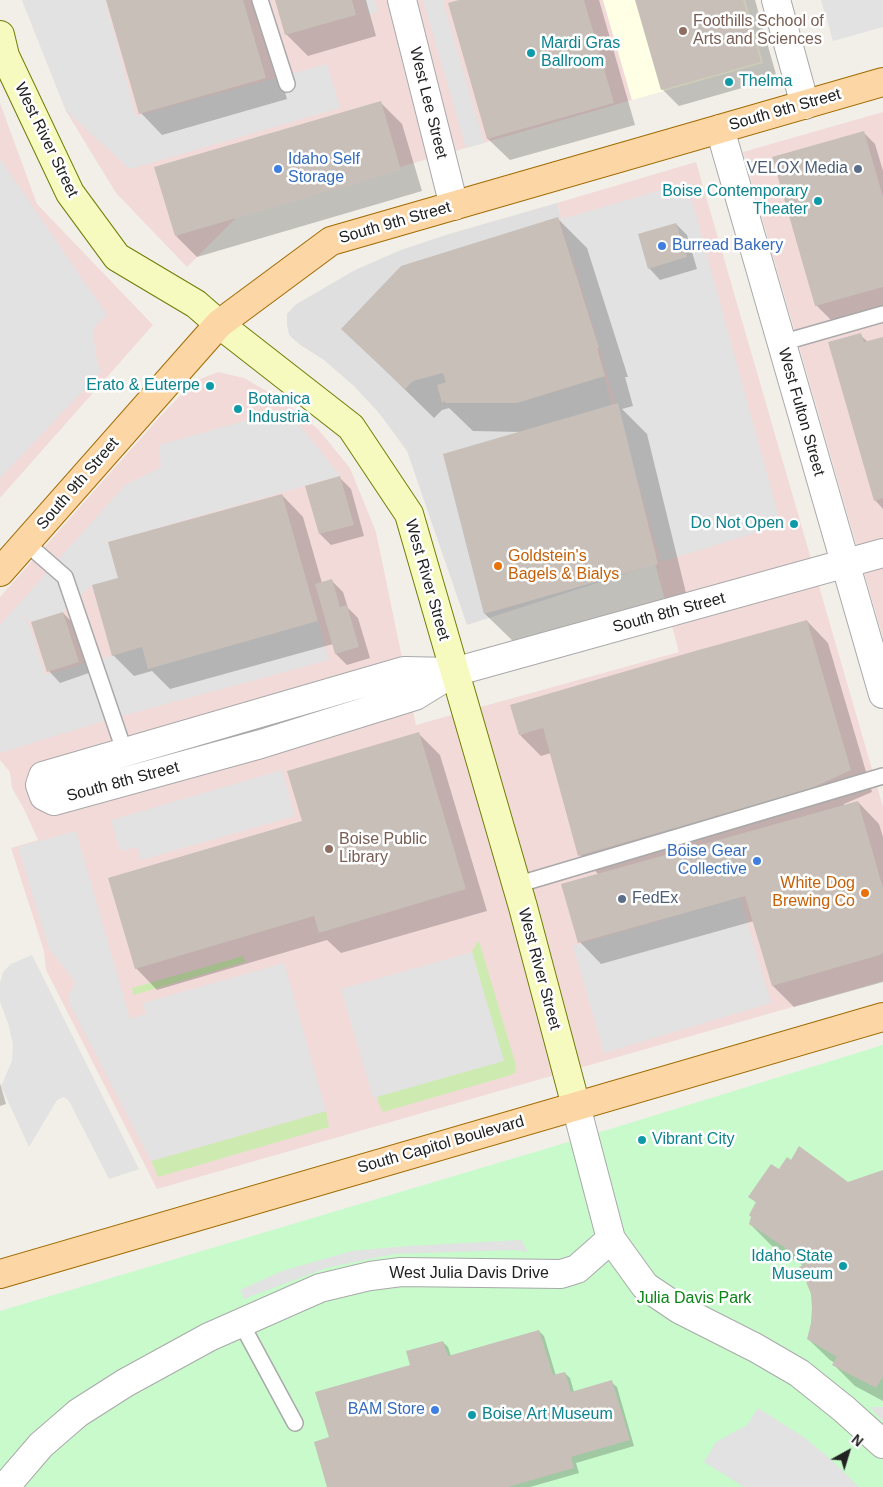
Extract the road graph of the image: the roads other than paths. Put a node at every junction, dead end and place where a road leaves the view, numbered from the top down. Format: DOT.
graph roads {
  1 [pos="260,0"];
  2 [pos="402,0"];
  3 [pos="776,0"];
  4 [pos="0,35"];
  5 [pos="883,82"];
  6 [pos="287,84"];
  7 [pos="805,104"];
  8 [pos="720,129"];
  9 [pos="454,206"];
  10 [pos="883,314"];
  11 [pos="219,324"];
  12 [pos="781,342"];
  13 [pos="883,553"];
  14 [pos="10,555"];
  15 [pos="846,564"];
  16 [pos="454,672"];
  17 [pos="883,694"];
  18 [pos="125,753"];
  19 [pos="883,776"];
  20 [pos="516,884"];
  21 [pos="883,1017"];
  22 [pos="576,1106"];
  23 [pos="611,1239"];
  24 [pos="0,1274"];
  25 [pos="241,1323"];
  26 [pos="295,1423"];
  27 [pos="883,1444"];
  28 [pos="5,1487"];
  1 -- 6 [label="lane"];
  2 -- 9 [label="street, West Lee Street"];
  3 -- 7 [label="street"];
  4 -- 11 [label="main road, West River Street"];
  5 -- 7 [label="main road, South 9th Street"];
  7 -- 8 [label="main road, South 9th Street"];
  8 -- 9 [label="main road, South 9th Street"];
  8 -- 12 [label="street, West Fulton Street"];
  9 -- 11 [label="main road, South 9th Street"];
  10 -- 12 [label="lane"];
  11 -- 14 [label="main road, South 9th Street"];
  11 -- 16 [label="main road, West River Street"];
  12 -- 15 [label="street, West Fulton Street"];
  13 -- 15 [label="street, South 8th Street"];
  14 -- 18 [label="lane"];
  15 -- 16 [label="street, South 8th Street"];
  15 -- 17 [label="street, West Fulton Street"];
  16 -- 18 [label="street, South 8th Street"];
  16 -- 18 [label="street, South 8th Street"];
  16 -- 20 [label="main road, West River Street"];
  19 -- 20 [label="lane"];
  20 -- 22 [label="main road, West River Street"];
  21 -- 22 [label="main road, South Capitol Boulevard"];
  22 -- 23 [label="street, West River Street"];
  22 -- 24 [label="main road, South Capitol Boulevard"];
  23 -- 25 [label="street, West Julia Davis Drive"];
  23 -- 27 [label="street"];
  25 -- 26 [label="lane"];
  25 -- 28 [label="street, West Julia Davis Drive"];
}
